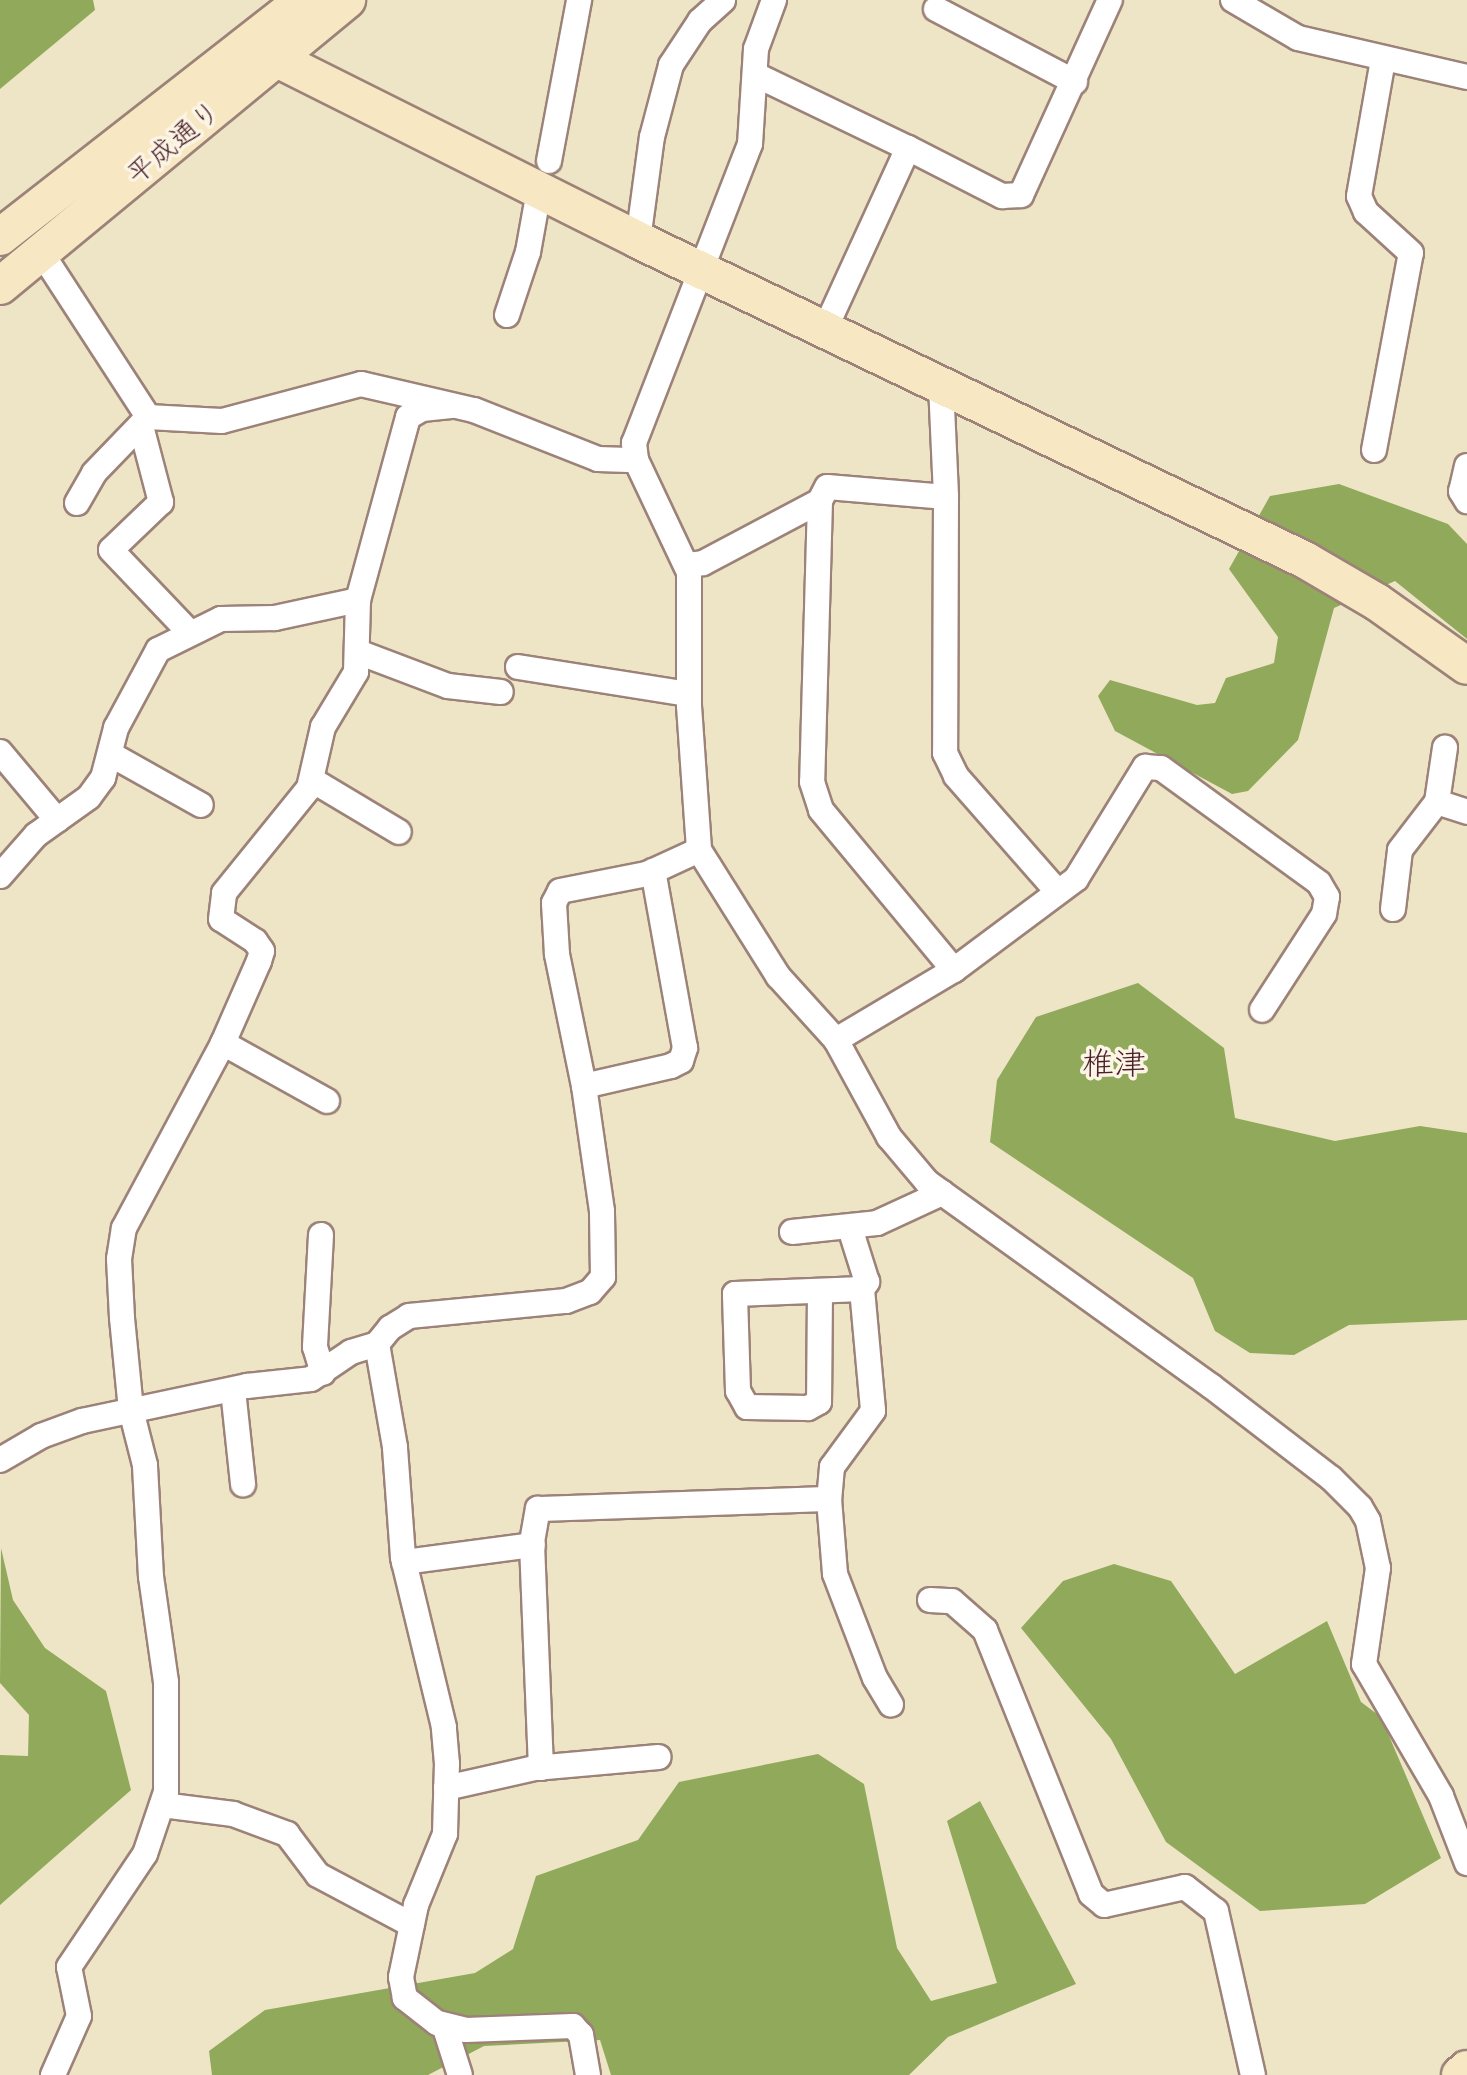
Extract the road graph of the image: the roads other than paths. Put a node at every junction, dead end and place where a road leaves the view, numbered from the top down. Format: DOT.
graph roads {
  1 [pos="303,0"];
  2 [pos="347,0"];
  3 [pos="579,0"];
  4 [pos="723,0"];
  5 [pos="774,0"];
  6 [pos="1110,0"];
  7 [pos="1233,0"];
  8 [pos="936,9"];
  9 [pos="261,52"];
  10 [pos="1383,60"];
  11 [pos="756,75"];
  12 [pos="1467,77"];
  13 [pos="1075,82"];
  14 [pos="908,148"];
  15 [pos="544,176"];
  16 [pos="0,237"];
  17 [pos="638,240"];
  18 [pos="41,252"];
  19 [pos="700,267"];
  20 [pos="0,286"];
  21 [pos="507,315"];
  22 [pos="826,327"];
  23 [pos="941,385"];
  24 [pos="451,406"];
  25 [pos="144,422"];
  26 [pos="1374,450"];
  27 [pos="636,460"];
  28 [pos="1467,466"];
  29 [pos="946,497"];
  30 [pos="820,501"];
  31 [pos="1467,501"];
  32 [pos="77,503"];
  33 [pos="687,565"];
  34 [pos="358,600"];
  35 [pos="189,632"];
  36 [pos="358,652"];
  37 [pos="1467,666"];
  38 [pos="518,667"];
  39 [pos="501,692"];
  40 [pos="689,694"];
  41 [pos="1445,748"];
  42 [pos="0,752"];
  43 [pos="110,754"];
  44 [pos="312,780"];
  45 [pos="1437,802"];
  46 [pos="201,805"];
  47 [pos="1467,812"];
  48 [pos="57,820"];
  49 [pos="399,832"];
  50 [pos="699,850"];
  51 [pos="653,871"];
  52 [pos="0,876"];
  53 [pos="1058,892"];
  54 [pos="1393,909"];
  55 [pos="954,970"];
  56 [pos="1262,1010"];
  57 [pos="836,1040"];
  58 [pos="223,1043"];
  59 [pos="584,1086"];
  60 [pos="327,1101"];
  61 [pos="942,1193"];
  62 [pos="850,1228"];
  63 [pos="792,1232"];
  64 [pos="321,1235"];
  65 [pos="862,1289"];
  66 [pos="820,1292"];
  67 [pos="377,1344"];
  68 [pos="323,1373"];
  69 [pos="233,1390"];
  70 [pos="131,1410"];
  71 [pos="0,1460"];
  72 [pos="243,1484"];
  73 [pos="829,1499"];
  74 [pos="533,1545"];
  75 [pos="404,1562"];
  76 [pos="930,1600"];
  77 [pos="891,1705"];
  78 [pos="659,1757"];
  79 [pos="541,1768"];
  80 [pos="446,1788"];
  81 [pos="162,1805"];
  82 [pos="1467,1863"];
  83 [pos="412,1925"];
  84 [pos="444,2025"];
  85 [pos="1467,2069"];
  86 [pos="53,2075"];
  87 [pos="460,2075"];
  88 [pos="588,2075"];
  89 [pos="1253,2075"];
  90 [pos="1460,2075"];
  1 -- 9 [label="street, 平成通り"];
  2 -- 9 [label="street, 平成通り"];
  3 -- 15 [label="street"];
  4 -- 17 [label="street"];
  5 -- 11 [label="street"];
  6 -- 13 [label="street"];
  7 -- 10 [label="street"];
  8 -- 13 [label="street"];
  9 -- 15 [label="street"];
  9 -- 16 [label="street, 平成通り"];
  9 -- 18 [label="street, 平成通り"];
  10 -- 12 [label="street"];
  10 -- 26 [label="street"];
  11 -- 14 [label="street"];
  11 -- 19 [label="street"];
  13 -- 14 [label="street"];
  14 -- 22 [label="street"];
  15 -- 17 [label="street"];
  15 -- 21 [label="street"];
  17 -- 19 [label="street"];
  18 -- 20 [label="street, 平成通り"];
  18 -- 25 [label="street"];
  19 -- 22 [label="street"];
  19 -- 27 [label="street"];
  22 -- 23 [label="street"];
  23 -- 29 [label="street"];
  23 -- 37 [label="street"];
  24 -- 25 [label="street"];
  24 -- 27 [label="street"];
  24 -- 34 [label="street"];
  25 -- 32 [label="street"];
  25 -- 35 [label="street"];
  27 -- 33 [label="street"];
  28 -- 31 [label="street"];
  29 -- 30 [label="street"];
  29 -- 53 [label="street"];
  30 -- 33 [label="street"];
  30 -- 55 [label="street"];
  33 -- 40 [label="street"];
  34 -- 35 [label="street"];
  34 -- 36 [label="street"];
  35 -- 43 [label="street"];
  36 -- 39 [label="street"];
  36 -- 44 [label="street"];
  38 -- 40 [label="street"];
  40 -- 50 [label="street"];
  41 -- 45 [label="street"];
  42 -- 48 [label="street"];
  43 -- 46 [label="street"];
  43 -- 48 [label="street"];
  44 -- 49 [label="street"];
  44 -- 58 [label="street"];
  45 -- 47 [label="street"];
  45 -- 54 [label="street"];
  48 -- 52 [label="street"];
  50 -- 51 [label="street"];
  50 -- 57 [label="street"];
  51 -- 59 [label="street"];
  51 -- 59 [label="street"];
  53 -- 55 [label="street"];
  53 -- 56 [label="street"];
  55 -- 57 [label="street"];
  57 -- 61 [label="street"];
  58 -- 60 [label="street"];
  58 -- 70 [label="street"];
  59 -- 67 [label="street"];
  61 -- 62 [label="street"];
  61 -- 82 [label="street"];
  62 -- 63 [label="street"];
  62 -- 65 [label="street"];
  64 -- 68 [label="street"];
  65 -- 66 [label="street"];
  65 -- 73 [label="street"];
  66 -- 66 [label="street"];
  67 -- 68 [label="street"];
  67 -- 75 [label="street"];
  68 -- 69 [label="street"];
  69 -- 70 [label="street"];
  69 -- 72 [label="street"];
  70 -- 71 [label="street"];
  70 -- 81 [label="street"];
  73 -- 74 [label="street"];
  73 -- 77 [label="street"];
  74 -- 75 [label="street"];
  74 -- 79 [label="street"];
  75 -- 80 [label="street"];
  76 -- 89 [label="street"];
  78 -- 79 [label="street"];
  79 -- 80 [label="street"];
  80 -- 83 [label="street"];
  81 -- 83 [label="street"];
  81 -- 86 [label="street"];
  83 -- 84 [label="street"];
  84 -- 87 [label="street"];
  84 -- 88 [label="street"];
  85 -- 90 [label="street"];
}
